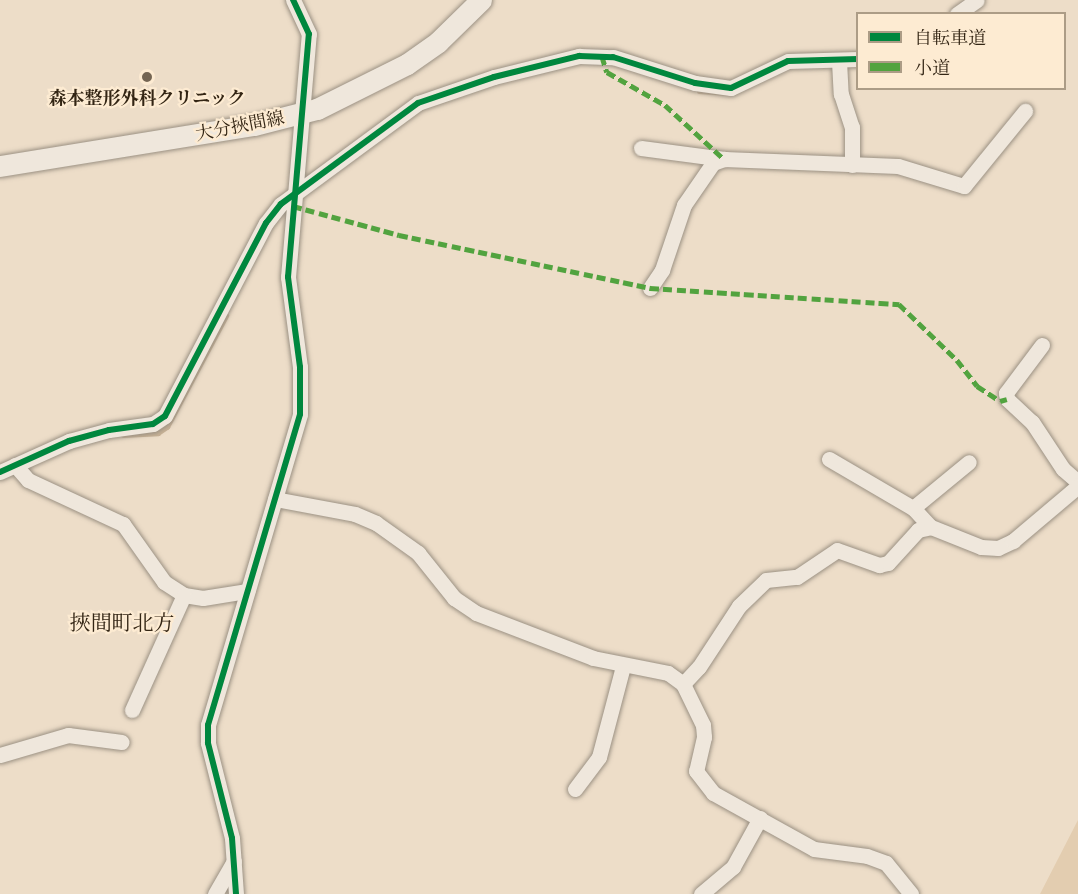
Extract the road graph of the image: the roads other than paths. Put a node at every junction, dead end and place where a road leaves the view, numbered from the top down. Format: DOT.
graph roads {
  1 [pos="481,0"];
  2 [pos="976,0"];
  3 [pos="293,3"];
  4 [pos="960,12"];
  5 [pos="856,59"];
  6 [pos="840,61"];
  7 [pos="1025,111"];
  8 [pos="303,114"];
  9 [pos="641,148"];
  10 [pos="724,159"];
  11 [pos="852,165"];
  12 [pos="0,166"];
  13 [pos="295,190"];
  14 [pos="650,288"];
  15 [pos="1042,345"];
  16 [pos="829,459"];
  17 [pos="969,462"];
  18 [pos="15,465"];
  19 [pos="0,472"];
  20 [pos="1078,484"];
  21 [pos="275,499"];
  22 [pos="913,508"];
  23 [pos="931,527"];
  24 [pos="247,591"];
  25 [pos="184,594"];
  26 [pos="623,666"];
  27 [pos="683,684"];
  28 [pos="132,710"];
  29 [pos="122,742"];
  30 [pos="0,756"];
  31 [pos="575,789"];
  32 [pos="760,818"];
  33 [pos="234,861"];
  34 [pos="215,894"];
  35 [pos="236,894"];
  36 [pos="701,894"];
  37 [pos="911,894"];
  1 -- 8 [label="main road, 大分挾間線"];
  2 -- 4 [label="street"];
  3 -- 8 [label="street"];
  5 -- 6 [label="street"];
  6 -- 11 [label="street"];
  6 -- 13 [label="street"];
  7 -- 11 [label="street"];
  8 -- 12 [label="main road, 大分挾間線"];
  8 -- 13 [label="street"];
  9 -- 10 [label="street"];
  10 -- 11 [label="street"];
  10 -- 14 [label="street"];
  13 -- 18 [label="street"];
  13 -- 21 [label="street"];
  15 -- 20 [label="street"];
  16 -- 22 [label="street"];
  17 -- 22 [label="street"];
  18 -- 19 [label="street"];
  18 -- 25 [label="street"];
  20 -- 23 [label="street"];
  21 -- 24 [label="street"];
  21 -- 26 [label="street"];
  22 -- 23 [label="street"];
  23 -- 27 [label="street"];
  24 -- 25 [label="street"];
  24 -- 33 [label="street"];
  25 -- 28 [label="street"];
  26 -- 27 [label="street"];
  26 -- 31 [label="street"];
  27 -- 32 [label="street"];
  29 -- 30 [label="street"];
  32 -- 36 [label="street"];
  32 -- 37 [label="street"];
  33 -- 34 [label="street"];
  33 -- 35 [label="street"];
}
